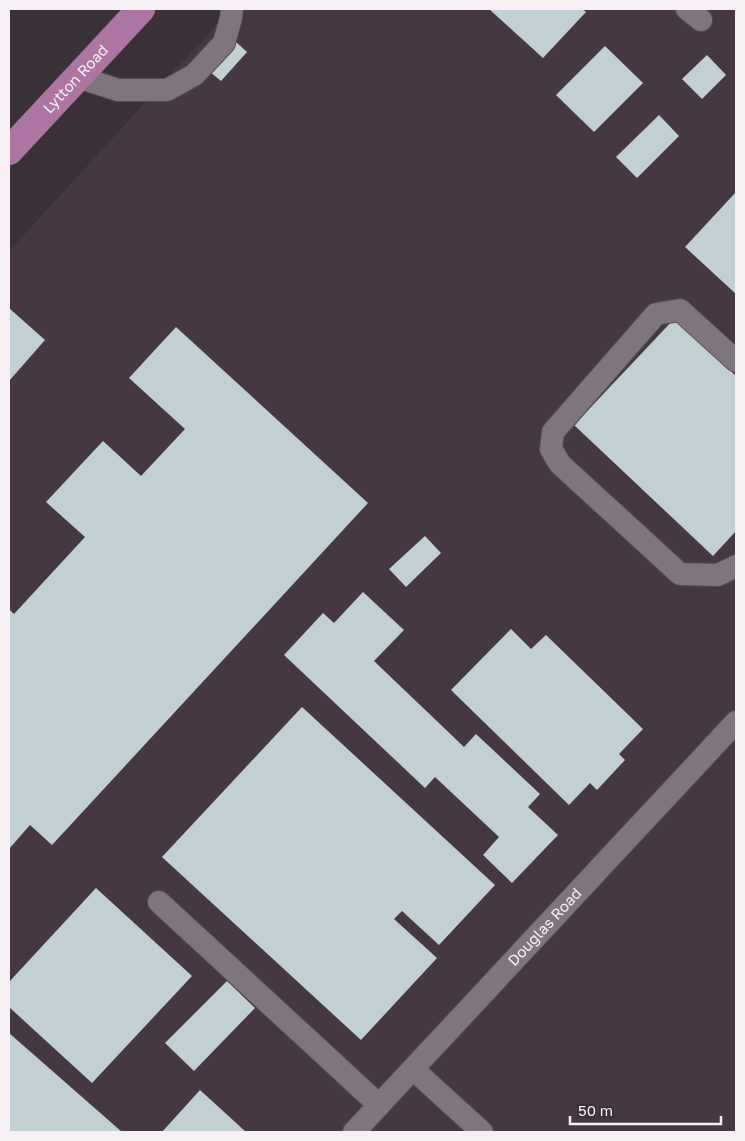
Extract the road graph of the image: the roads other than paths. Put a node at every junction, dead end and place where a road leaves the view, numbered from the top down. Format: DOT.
graph roads {
  1 [pos="142,9"];
  2 [pos="232,9"];
  3 [pos="78,77"];
  4 [pos="9,151"];
  5 [pos="736,361"];
  6 [pos="736,566"];
  7 [pos="736,722"];
  8 [pos="159,902"];
  9 [pos="413,1069"];
  10 [pos="379,1105"];
  11 [pos="354,1132"];
  12 [pos="482,1132"];
  1 -- 3 [label="main road, Lytton Road"];
  2 -- 3 [label="street"];
  3 -- 4 [label="main road, Lytton Road"];
  5 -- 6 [label="street"];
  7 -- 9 [label="street, Douglas Road"];
  8 -- 10 [label="street"];
  9 -- 10 [label="street, Douglas Road"];
  9 -- 12 [label="street"];
  10 -- 11 [label="street, Douglas Road"];
}
